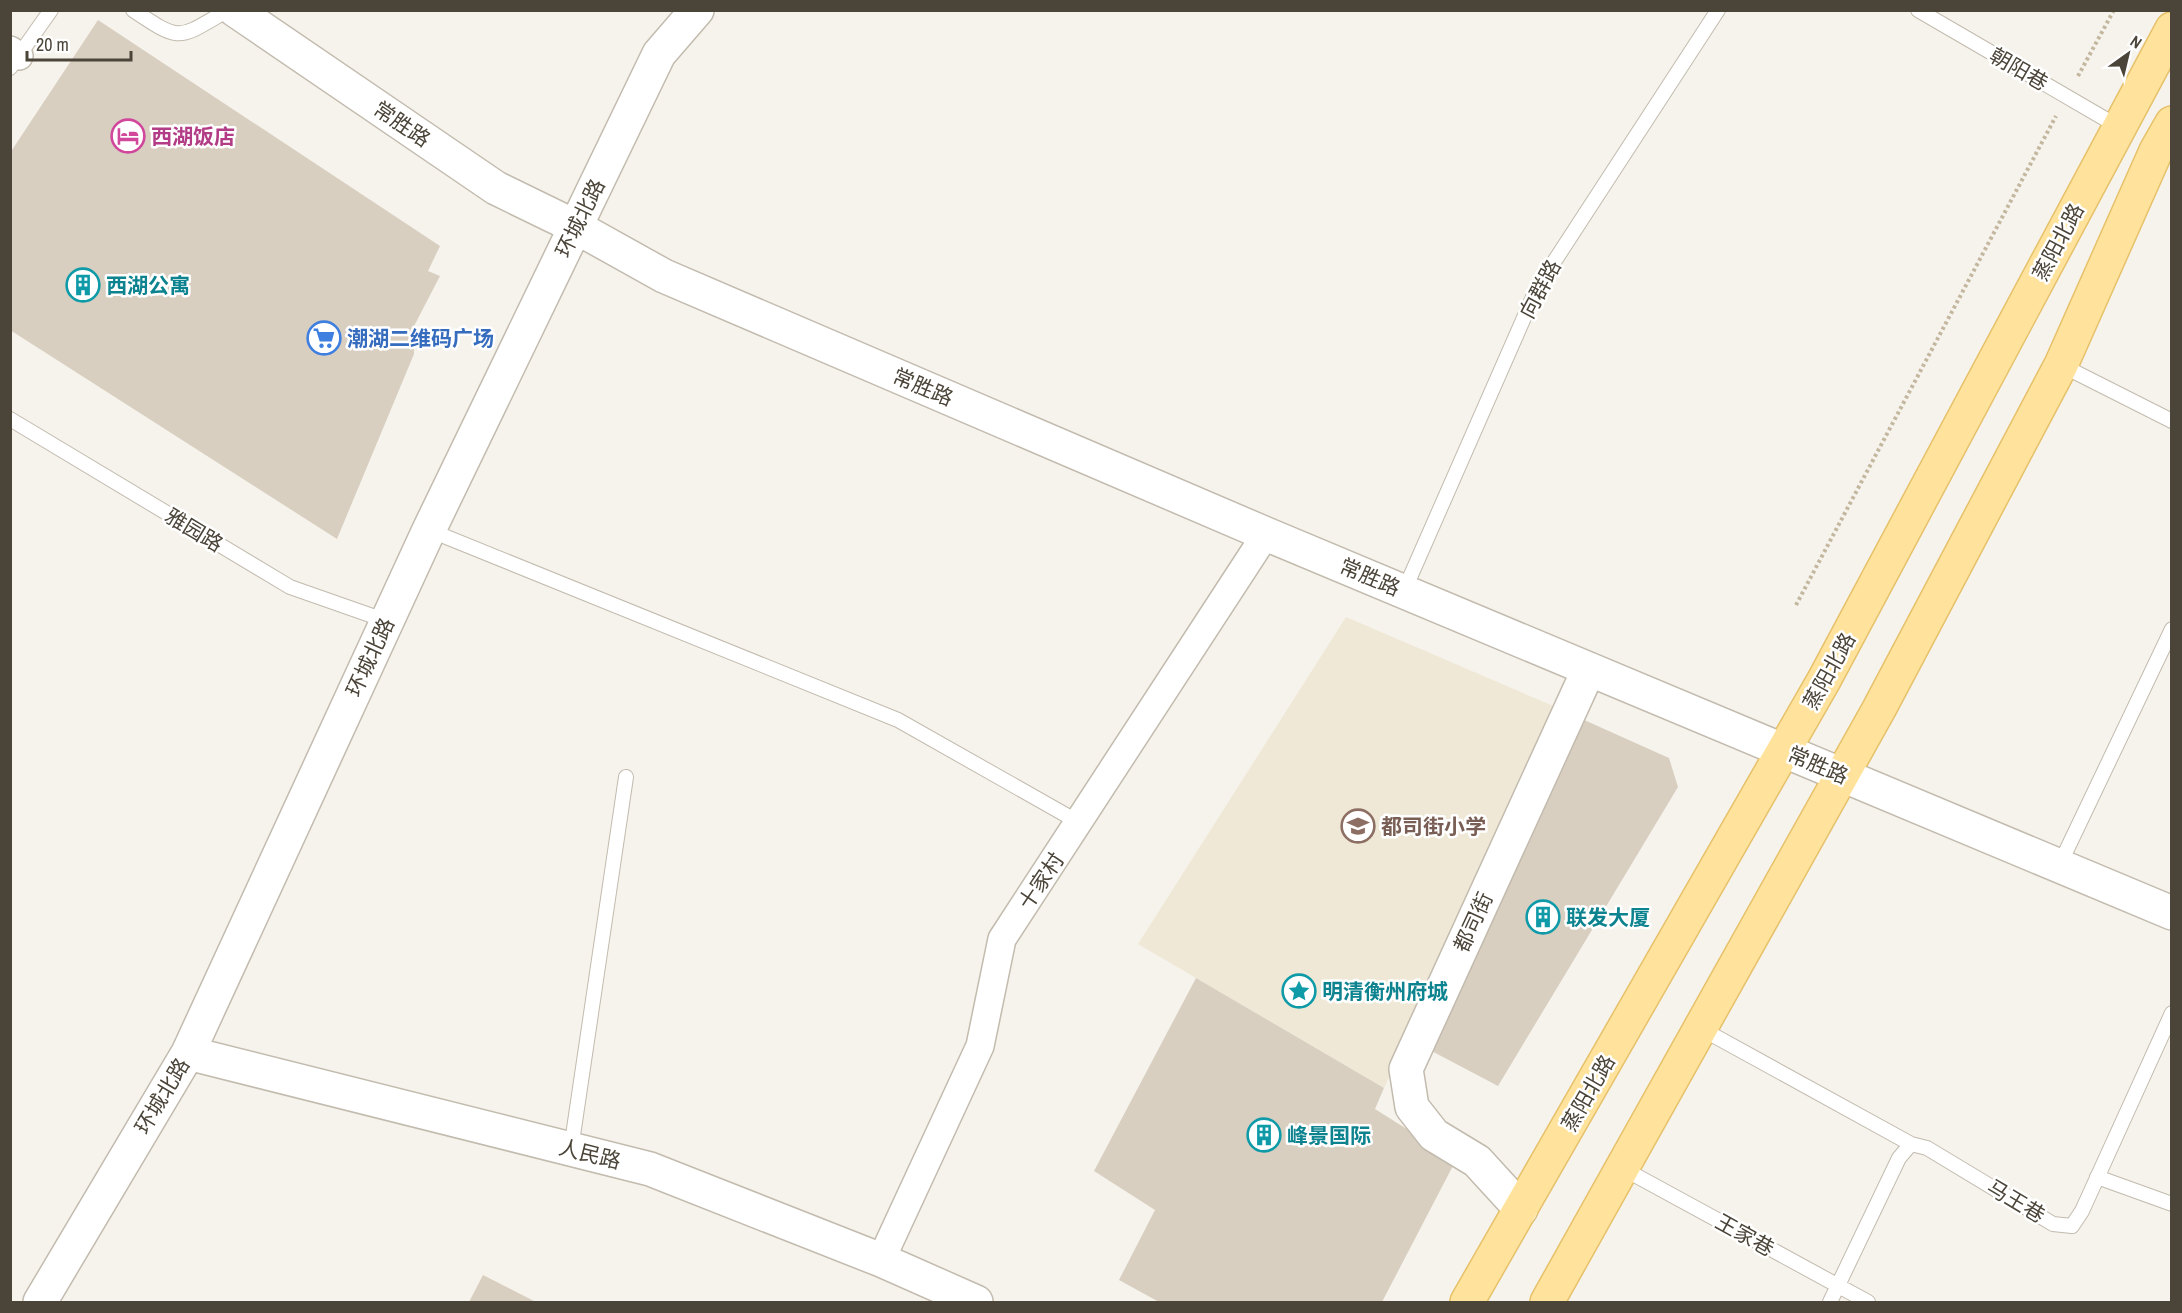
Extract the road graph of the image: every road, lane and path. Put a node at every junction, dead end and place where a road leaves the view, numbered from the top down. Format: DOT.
graph roads {
  1 [pos="51,10"];
  2 [pos="133,10"];
  3 [pos="228,10"];
  4 [pos="235,10"];
  5 [pos="267,10"];
  6 [pos="697,10"];
  7 [pos="1718,10"];
  8 [pos="1918,10"];
  9 [pos="2114,10"];
  10 [pos="2172,29"];
  11 [pos="13,58"];
  12 [pos="2067,97"];
  13 [pos="2119,127"];
  14 [pos="2166,145"];
  15 [pos="576,227"];
  16 [pos="2061,365"];
  17 [pos="10,419"];
  18 [pos="2172,421"];
  19 [pos="429,530"];
  20 [pos="1266,534"];
  21 [pos="1404,591"];
  22 [pos="1796,605"];
  23 [pos="387,621"];
  24 [pos="2172,629"];
  25 [pos="1589,669"];
  26 [pos="1784,751"];
  27 [pos="1842,775"];
  28 [pos="626,777"];
  29 [pos="1080,823"];
  30 [pos="2059,866"];
  31 [pos="2172,914"];
  32 [pos="2172,1013"];
  33 [pos="1700,1028"];
  34 [pos="188,1053"];
  35 [pos="1911,1144"];
  36 [pos="571,1149"];
  37 [pos="1622,1168"];
  38 [pos="2097,1178"];
  39 [pos="2172,1204"];
  40 [pos="1521,1209"];
  41 [pos="881,1260"];
  42 [pos="1838,1286"];
  43 [pos="964,1300"];
  44 [pos="40,1302"];
  45 [pos="1467,1302"];
  46 [pos="1547,1302"];
  47 [pos="1830,1302"];
  48 [pos="1868,1302"];
  1 -- 11 [label="lane"];
  2 -- 3 [label="lane"];
  4 -- 15 [label="street, 常胜路"];
  5 -- 15 [label="street, 常胜路"];
  6 -- 15 [label="street, 环城北路"];
  7 -- 21 [label="lane, 向群路"];
  8 -- 12 [label="lane, 朝阳巷"];
  9 -- 12 [label="path"];
  10 -- 13 [label="main road, 蒸阳北路"];
  12 -- 13 [label="lane, 朝阳巷"];
  12 -- 22 [label="path"];
  13 -- 26 [label="main road, 蒸阳北路"];
  14 -- 16 [label="main road"];
  15 -- 19 [label="street, 环城北路"];
  15 -- 20 [label="street, 常胜路"];
  16 -- 18 [label="lane"];
  16 -- 27 [label="main road"];
  17 -- 23 [label="lane, 雅园路"];
  19 -- 23 [label="street, 环城北路"];
  19 -- 29 [label="lane"];
  20 -- 21 [label="street, 常胜路"];
  20 -- 29 [label="street, 十家村"];
  21 -- 25 [label="street, 常胜路"];
  23 -- 34 [label="street, 环城北路"];
  24 -- 30 [label="lane"];
  25 -- 26 [label="street, 常胜路"];
  25 -- 40 [label="street, 都司街"];
  26 -- 27 [label="street, 常胜路"];
  26 -- 40 [label="main road, 蒸阳北路"];
  27 -- 30 [label="street, 常胜路"];
  27 -- 33 [label="main road"];
  28 -- 36 [label="lane"];
  29 -- 41 [label="street, 十家村"];
  30 -- 31 [label="street, 常胜路"];
  32 -- 38 [label="lane, 马王巷"];
  33 -- 35 [label="lane"];
  33 -- 37 [label="main road"];
  34 -- 36 [label="street, 人民路"];
  34 -- 44 [label="street, 环城北路"];
  35 -- 38 [label="lane, 马王巷"];
  35 -- 42 [label="lane"];
  36 -- 41 [label="street, 人民路"];
  37 -- 42 [label="lane, 王家巷"];
  37 -- 46 [label="main road"];
  38 -- 39 [label="lane"];
  40 -- 45 [label="main road, 蒸阳北路"];
  41 -- 43 [label="street, 人民路"];
  42 -- 47 [label="lane"];
  42 -- 48 [label="lane, 王家巷"];
}
